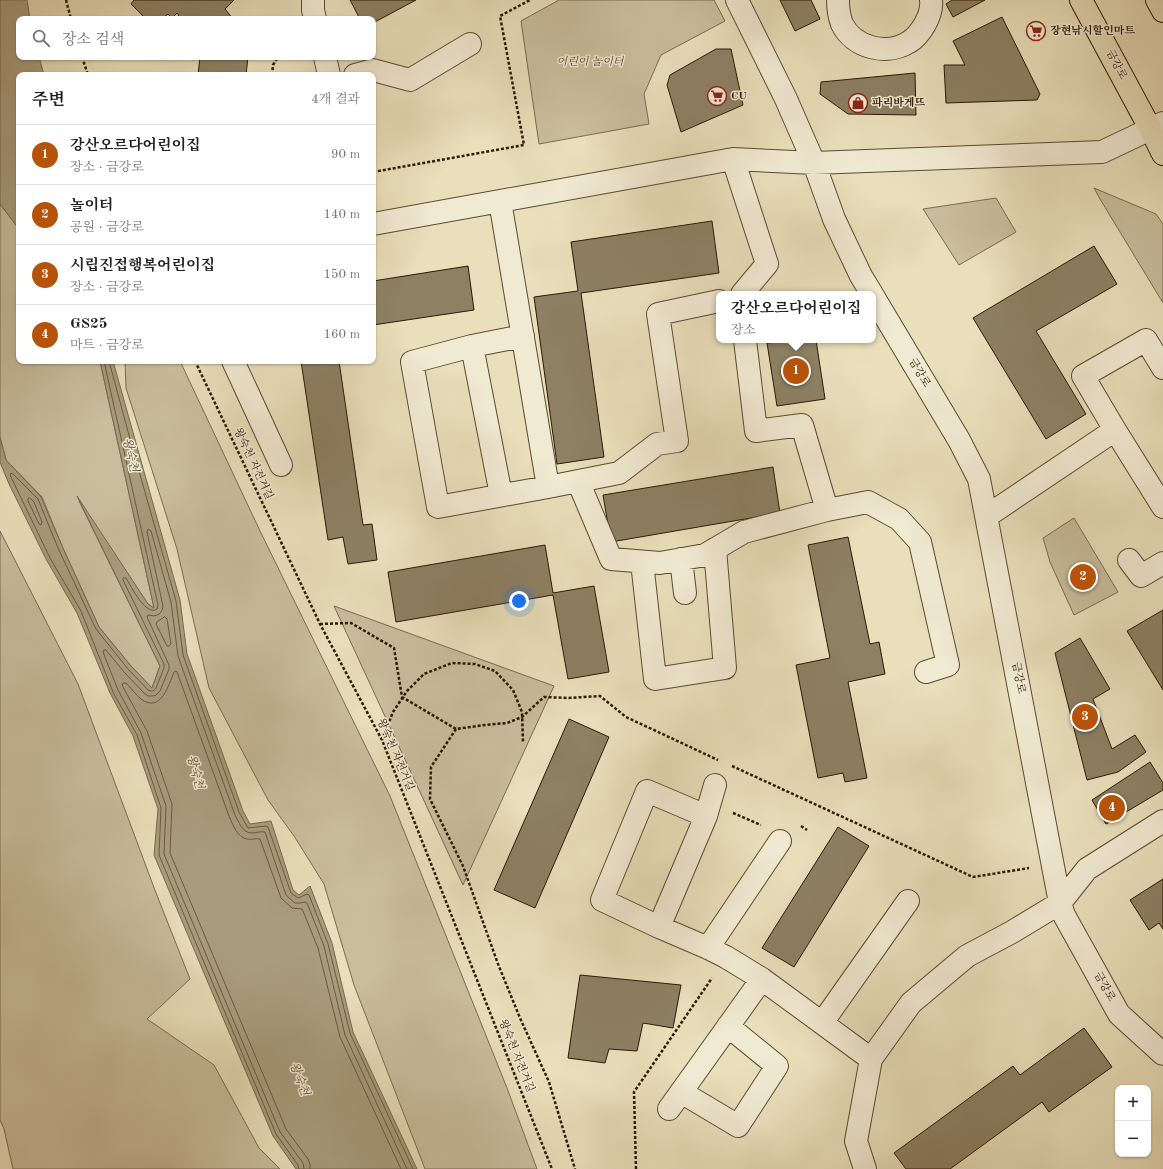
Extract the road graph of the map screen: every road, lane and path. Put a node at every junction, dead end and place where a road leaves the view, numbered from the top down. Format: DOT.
graph roads {
  1 [pos="66,0"];
  2 [pos="313,0"];
  3 [pos="530,0"];
  4 [pos="737,0"];
  5 [pos="838,0"];
  6 [pos="931,0"];
  7 [pos="1081,0"];
  8 [pos="1157,0"];
  9 [pos="1163,11"];
  10 [pos="70,16"];
  11 [pos="315,16"];
  12 [pos="470,44"];
  13 [pos="83,60"];
  14 [pos="276,60"];
  15 [pos="326,60"];
  16 [pos="87,72"];
  17 [pos="272,72"];
  18 [pos="328,72"];
  19 [pos="366,72"];
  20 [pos="1157,126"];
  21 [pos="1163,154"];
  22 [pos="733,159"];
  23 [pos="814,163"];
  24 [pos="376,171"];
  25 [pos="500,201"];
  26 [pos="376,223"];
  27 [pos="744,291"];
  28 [pos="870,291"];
  29 [pos="716,302"];
  30 [pos="876,302"];
  31 [pos="522,336"];
  32 [pos="745,343"];
  33 [pos="472,346"];
  34 [pos="196,364"];
  35 [pos="234,364"];
  36 [pos="1163,368"];
  37 [pos="1114,430"];
  38 [pos="281,465"];
  39 [pos="578,481"];
  40 [pos="548,487"];
  41 [pos="501,495"];
  42 [pos="1163,507"];
  43 [pos="827,510"];
  44 [pos="987,516"];
  45 [pos="715,549"];
  46 [pos="682,559"];
  47 [pos="1129,560"];
  48 [pos="642,562"];
  49 [pos="1163,563"];
  50 [pos="685,593"];
  51 [pos="320,624"];
  52 [pos="926,672"];
  53 [pos="402,697"];
  54 [pos="522,717"];
  55 [pos="456,729"];
  56 [pos="382,740"];
  57 [pos="523,742"];
  58 [pos="720,760"];
  59 [pos="727,764"];
  60 [pos="715,785"];
  61 [pos="706,816"];
  62 [pos="1163,821"];
  63 [pos="801,826"];
  64 [pos="807,830"];
  65 [pos="772,834"];
  66 [pos="1054,864"];
  67 [pos="908,901"];
  68 [pos="1060,903"];
  69 [pos="659,927"];
  70 [pos="717,952"];
  71 [pos="762,979"];
  72 [pos="822,1023"];
  73 [pos="728,1026"];
  74 [pos="1163,1054"];
  75 [pos="871,1059"];
  76 [pos="552,1169"];
  77 [pos="576,1169"];
  78 [pos="636,1169"];
  79 [pos="865,1169"];
  1 -- 10 [label="path"];
  2 -- 11 [label="street"];
  3 -- 24 [label="path"];
  4 -- 23 [label="street, 금강로"];
  5 -- 6 [label="street"];
  7 -- 20 [label="main road, 금강로"];
  8 -- 9 [label="main road"];
  12 -- 19 [label="street"];
  13 -- 16 [label="path"];
  14 -- 17 [label="path"];
  15 -- 18 [label="street"];
  20 -- 21 [label="main road, 금강로"];
  20 -- 23 [label="street"];
  22 -- 23 [label="street"];
  22 -- 25 [label="street"];
  22 -- 27 [label="street"];
  23 -- 28 [label="street, 금강로"];
  25 -- 26 [label="street"];
  25 -- 31 [label="street"];
  29 -- 39 [label="street"];
  30 -- 44 [label="street, 금강로"];
  31 -- 33 [label="street"];
  31 -- 40 [label="street"];
  32 -- 43 [label="street"];
  33 -- 41 [label="street"];
  33 -- 41 [label="street"];
  34 -- 51 [label="path, 왕숙천 자전거길"];
  35 -- 38 [label="street"];
  36 -- 37 [label="street"];
  37 -- 42 [label="street"];
  37 -- 44 [label="street"];
  39 -- 40 [label="street"];
  39 -- 48 [label="street"];
  40 -- 41 [label="street"];
  43 -- 45 [label="street"];
  43 -- 52 [label="street"];
  44 -- 66 [label="street, 금강로"];
  45 -- 46 [label="street"];
  45 -- 48 [label="street"];
  46 -- 48 [label="street"];
  46 -- 50 [label="street"];
  47 -- 49 [label="street"];
  51 -- 53 [label="path"];
  51 -- 56 [label="path, 왕숙천 자전거길"];
  53 -- 54 [label="path"];
  53 -- 55 [label="path"];
  53 -- 56 [label="path"];
  54 -- 55 [label="path"];
  54 -- 57 [label="path"];
  54 -- 58 [label="path"];
  55 -- 77 [label="path"];
  56 -- 76 [label="path, 왕숙천 자전거길"];
  59 -- 66 [label="path"];
  60 -- 61 [label="street"];
  61 -- 65 [label="path"];
  61 -- 69 [label="street"];
  61 -- 69 [label="street"];
  62 -- 68 [label="street"];
  63 -- 64 [label="path"];
  65 -- 70 [label="street"];
  66 -- 68 [label="street, 금강로"];
  67 -- 72 [label="street"];
  68 -- 74 [label="street, 금강로"];
  68 -- 75 [label="street"];
  69 -- 70 [label="street"];
  70 -- 71 [label="street"];
  70 -- 78 [label="path"];
  71 -- 72 [label="street"];
  71 -- 73 [label="street"];
  72 -- 75 [label="street"];
  73 -- 73 [label="street"];
  75 -- 79 [label="street"];
}
